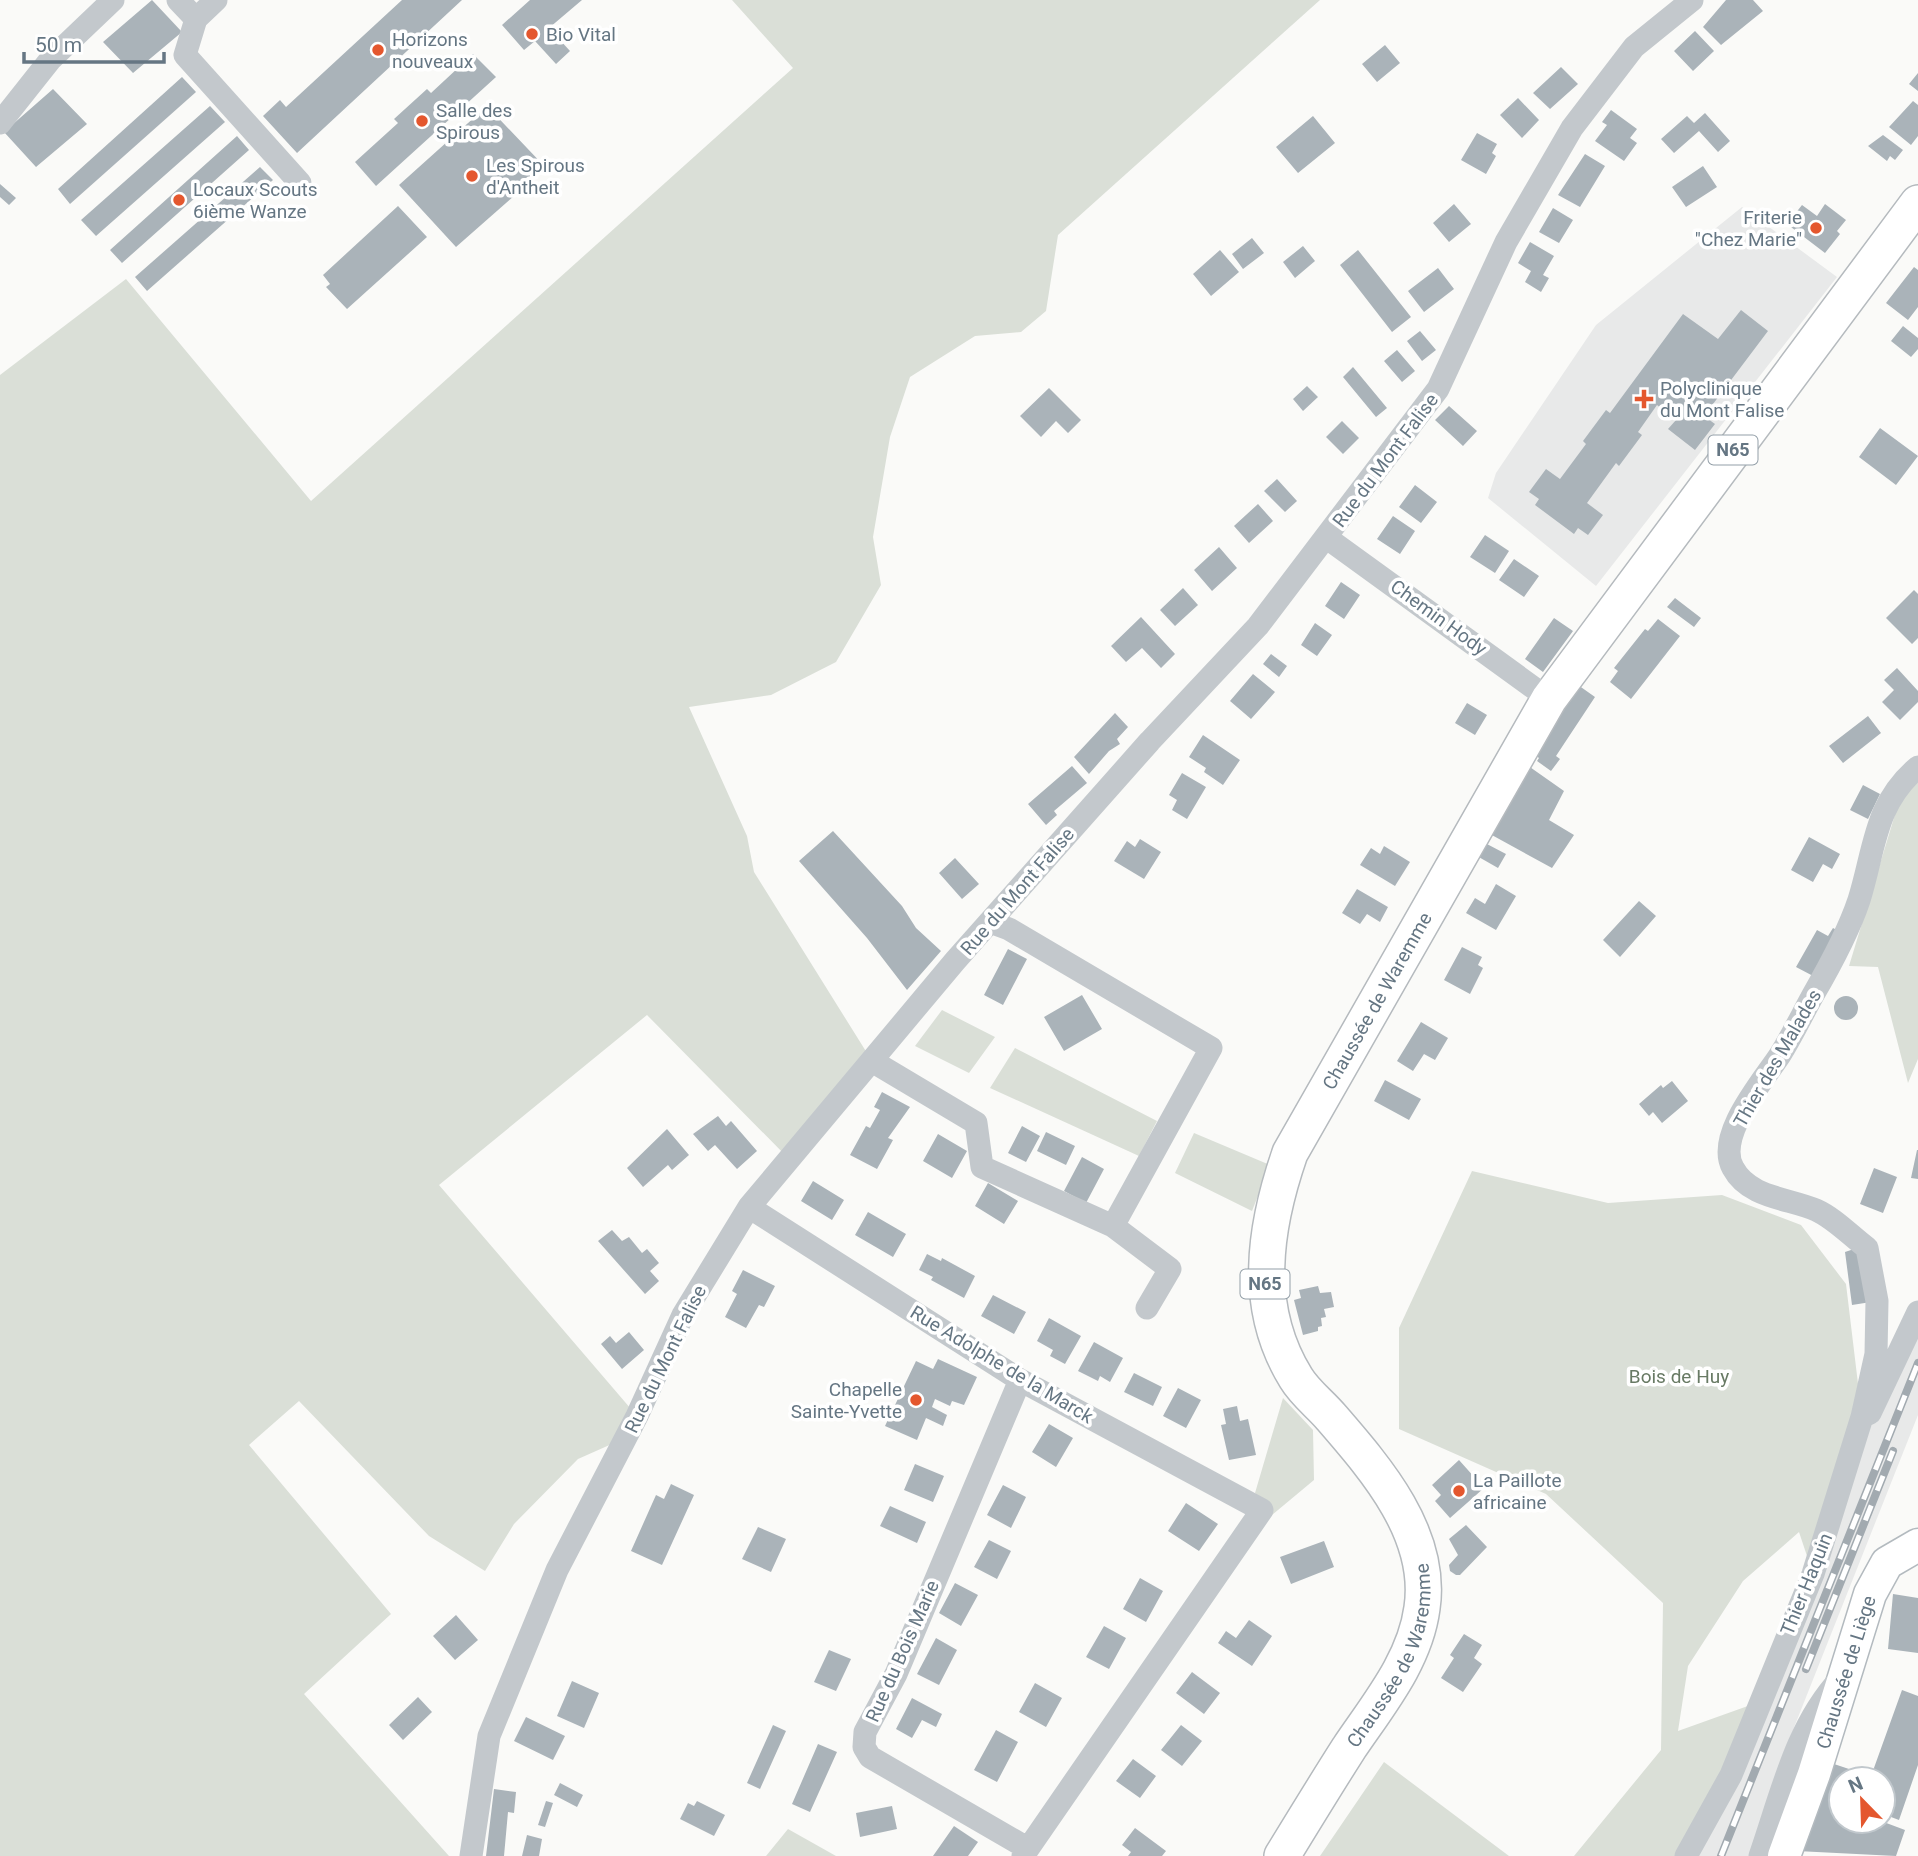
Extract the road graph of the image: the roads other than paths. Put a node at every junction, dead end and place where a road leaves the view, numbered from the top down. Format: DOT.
graph roads {
  1 [pos="113,0"];
  2 [pos="178,0"];
  3 [pos="216,0"];
  4 [pos="1692,0"];
  5 [pos="196,19"];
  6 [pos="0,123"];
  7 [pos="300,183"];
  8 [pos="1918,203"];
  9 [pos="1327,538"];
  10 [pos="1549,699"];
  11 [pos="1918,767"];
  12 [pos="990,922"];
  13 [pos="872,1061"];
  14 [pos="749,1207"];
  15 [pos="1113,1226"];
  16 [pos="1147,1308"];
  17 [pos="1918,1311"];
  18 [pos="1020,1380"];
  19 [pos="1862,1417"];
  20 [pos="1262,1510"];
  21 [pos="1918,1545"];
  22 [pos="1843,1676"];
  23 [pos="1025,1852"];
  24 [pos="471,1856"];
  25 [pos="1282,1856"];
  26 [pos="1686,1856"];
  27 [pos="1760,1856"];
  28 [pos="1784,1856"];
  1 -- 6 [label="street"];
  2 -- 5 [label="street"];
  3 -- 5 [label="street"];
  4 -- 9 [label="street, Rue du Mont Falise"];
  5 -- 7 [label="street"];
  8 -- 10 [label="main road, Chaussée de Waremme / N65"];
  9 -- 10 [label="street, Chemin Hody"];
  9 -- 12 [label="street, Rue du Mont Falise"];
  10 -- 25 [label="main road, Chaussée de Waremme / N65"];
  11 -- 19 [label="street, Thier des Malades"];
  12 -- 13 [label="street, Rue du Mont Falise"];
  12 -- 15 [label="street"];
  13 -- 14 [label="street, Rue du Mont Falise"];
  13 -- 15 [label="street"];
  14 -- 18 [label="street, Rue Adolphe de la Marck"];
  14 -- 24 [label="street, Rue du Mont Falise"];
  15 -- 16 [label="street"];
  17 -- 19 [label="street, Thier Haquin"];
  18 -- 20 [label="street, Rue Adolphe de la Marck"];
  18 -- 23 [label="street, Rue du Bois Marie"];
  19 -- 26 [label="street, Thier Haquin"];
  20 -- 23 [label="street, Rue du Bois Marie"];
  21 -- 22 [label="street, Chaussée de Liège"];
  22 -- 27 [label="street"];
  22 -- 28 [label="street, Chaussée de Liège"];
}
